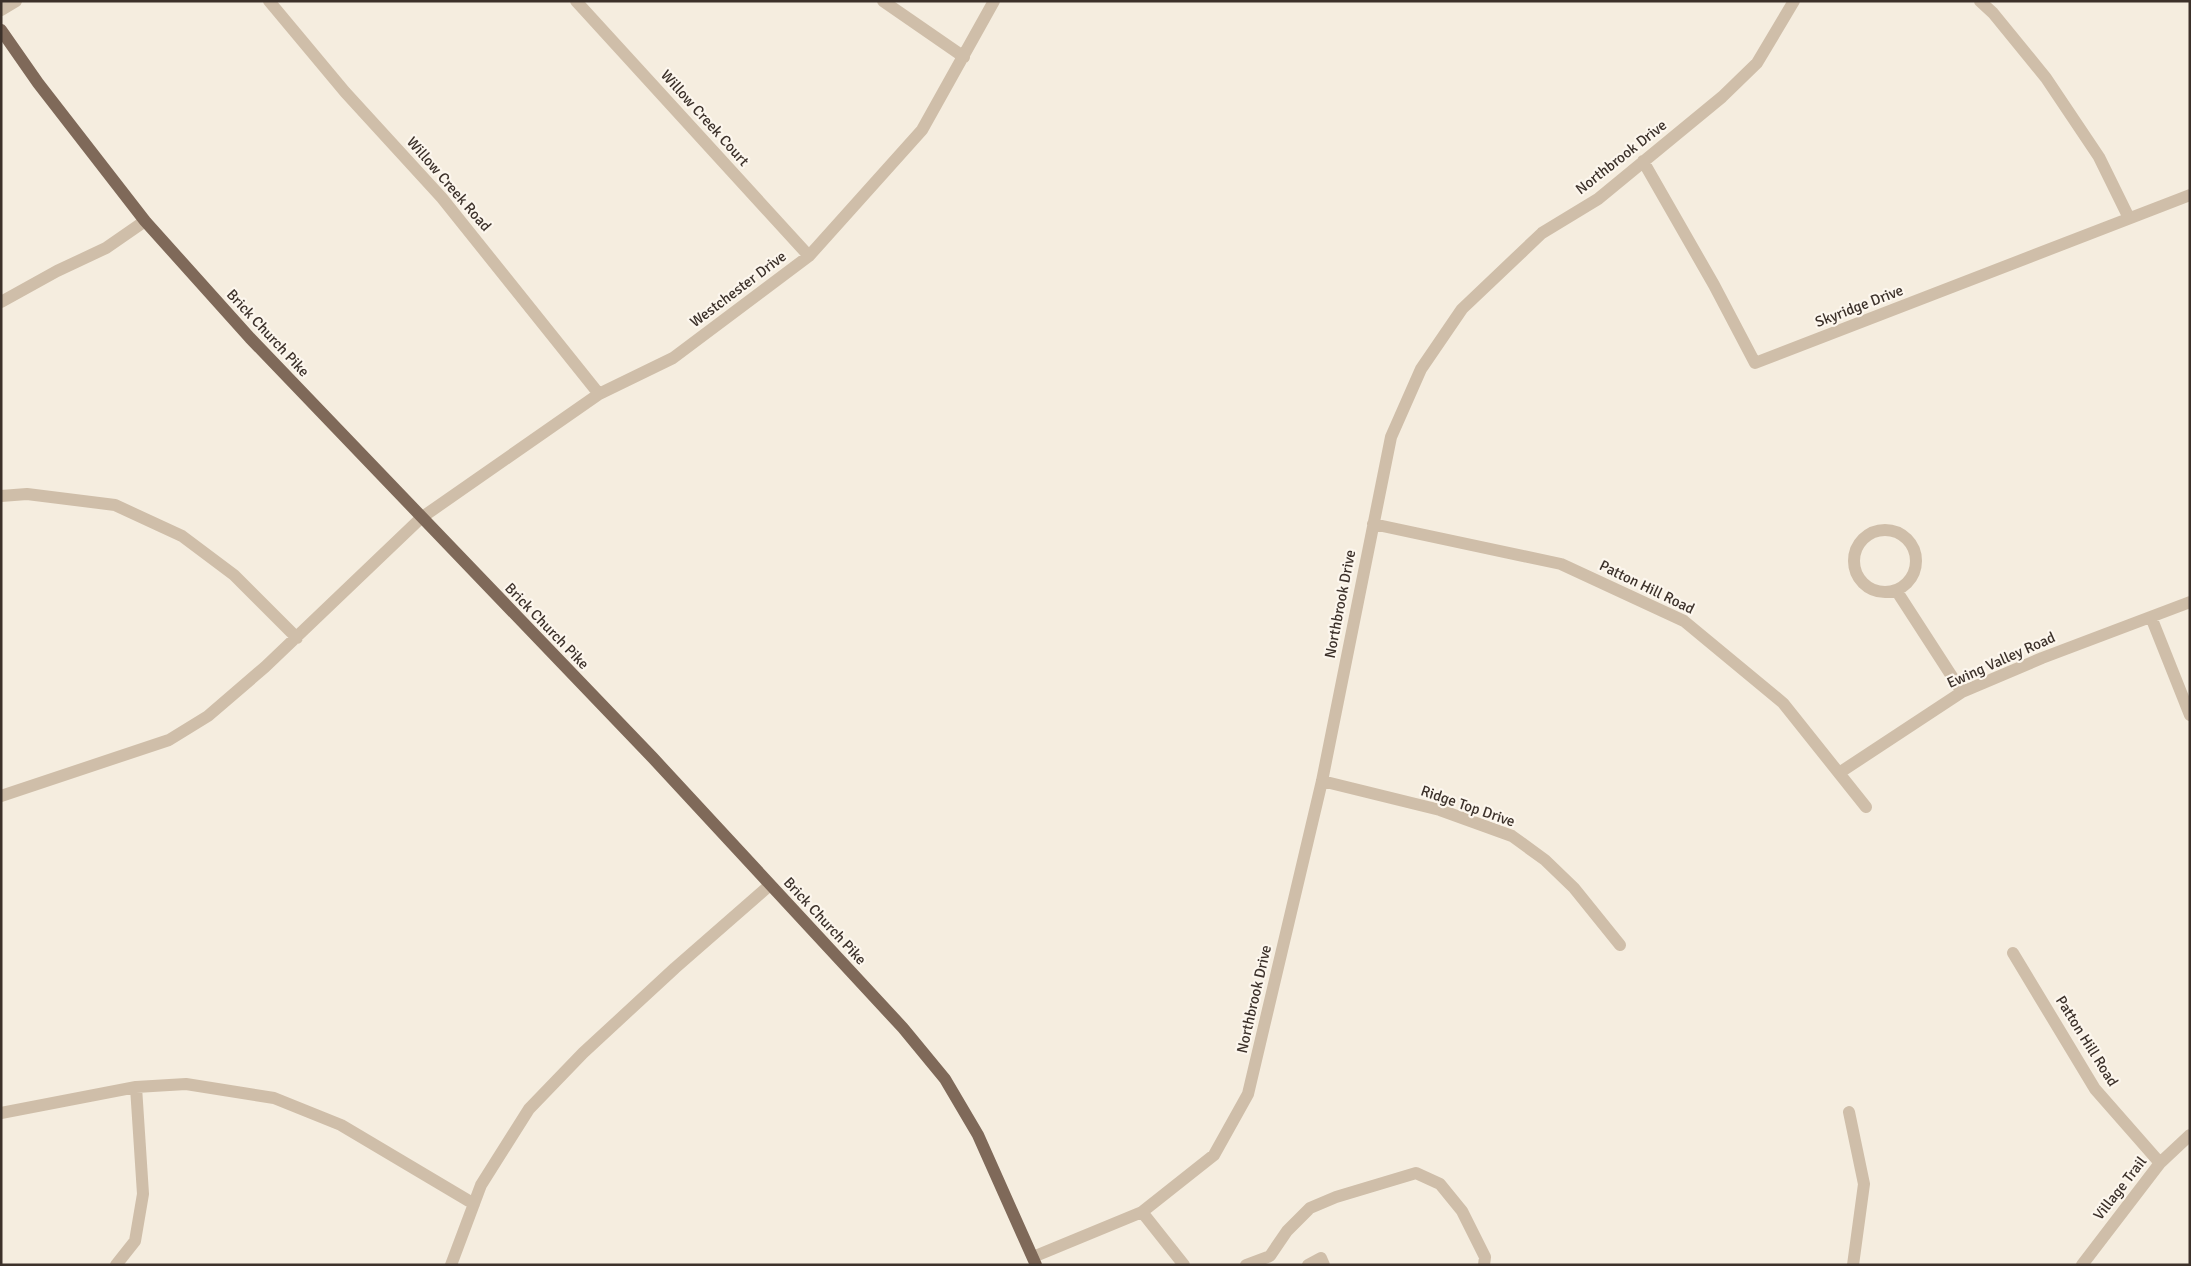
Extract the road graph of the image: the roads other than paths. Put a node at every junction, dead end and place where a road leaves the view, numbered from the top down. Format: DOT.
graph roads {
  1 [pos="16,1"];
  2 [pos="269,1"];
  3 [pos="576,1"];
  4 [pos="883,1"];
  5 [pos="994,1"];
  6 [pos="1794,1"];
  7 [pos="1980,1"];
  8 [pos="1,10"];
  9 [pos="1,30"];
  10 [pos="964,57"];
  11 [pos="1643,161"];
  12 [pos="2190,195"];
  13 [pos="2129,218"];
  14 [pos="145,222"];
  15 [pos="809,256"];
  16 [pos="1,302"];
  17 [pos="599,394"];
  18 [pos="1,496"];
  19 [pos="421,518"];
  20 [pos="1373,524"];
  21 [pos="1896,590"];
  22 [pos="2190,602"];
  23 [pos="2151,617"];
  24 [pos="297,638"];
  25 [pos="1962,692"];
  26 [pos="2190,715"];
  27 [pos="1839,774"];
  28 [pos="1322,781"];
  29 [pos="1,796"];
  30 [pos="1866,807"];
  31 [pos="770,885"];
  32 [pos="1620,945"];
  33 [pos="2013,953"];
  34 [pos="136,1087"];
  35 [pos="1849,1112"];
  36 [pos="1,1113"];
  37 [pos="2190,1135"];
  38 [pos="2160,1162"];
  39 [pos="474,1204"];
  40 [pos="1142,1212"];
  41 [pos="1035,1261"];
  42 [pos="1269,1261"];
  43 [pos="2086,1263"];
  44 [pos="116,1265"];
  45 [pos="451,1265"];
  46 [pos="1184,1265"];
  47 [pos="1246,1265"];
  48 [pos="1308,1265"];
  49 [pos="1324,1265"];
  50 [pos="1484,1265"];
  51 [pos="1853,1265"];
  1 -- 8 [label="street"];
  2 -- 17 [label="street, Willow Creek Road"];
  3 -- 15 [label="street, Willow Creek Court"];
  4 -- 10 [label="street"];
  5 -- 10 [label="street, Westchester Drive"];
  6 -- 11 [label="street, Northbrook Drive"];
  7 -- 13 [label="street"];
  9 -- 14 [label="main road, Brick Church Pike"];
  10 -- 15 [label="street, Westchester Drive"];
  11 -- 13 [label="street, Skyridge Drive"];
  11 -- 20 [label="street, Northbrook Drive"];
  12 -- 13 [label="street, Skyridge Drive"];
  14 -- 16 [label="street"];
  14 -- 19 [label="main road, Brick Church Pike"];
  15 -- 17 [label="street, Westchester Drive"];
  17 -- 19 [label="street, Westchester Drive"];
  18 -- 24 [label="street"];
  19 -- 24 [label="street, Westchester Drive"];
  19 -- 31 [label="main road, Brick Church Pike"];
  20 -- 27 [label="street, Patton Hill Road"];
  20 -- 28 [label="street, Northbrook Drive"];
  21 -- 21 [label="street"];
  21 -- 25 [label="street"];
  22 -- 23 [label="street, Ewing Valley Road"];
  23 -- 25 [label="street, Ewing Valley Road"];
  23 -- 26 [label="street"];
  24 -- 29 [label="street, Westchester Drive"];
  25 -- 27 [label="street, Ewing Valley Road"];
  27 -- 30 [label="street, Patton Hill Road"];
  28 -- 32 [label="street, Ridge Top Drive"];
  28 -- 40 [label="street, Northbrook Drive"];
  31 -- 39 [label="street"];
  31 -- 41 [label="main road, Brick Church Pike"];
  33 -- 38 [label="street, Patton Hill Road"];
  34 -- 36 [label="street"];
  34 -- 39 [label="street"];
  34 -- 44 [label="street"];
  35 -- 51 [label="street"];
  37 -- 38 [label="street, Village Trail"];
  38 -- 43 [label="street, Village Trail"];
  39 -- 45 [label="street"];
  40 -- 41 [label="street, Northbrook Drive"];
  40 -- 46 [label="street"];
  42 -- 47 [label="street"];
  42 -- 50 [label="street"];
  48 -- 49 [label="street"];
}
